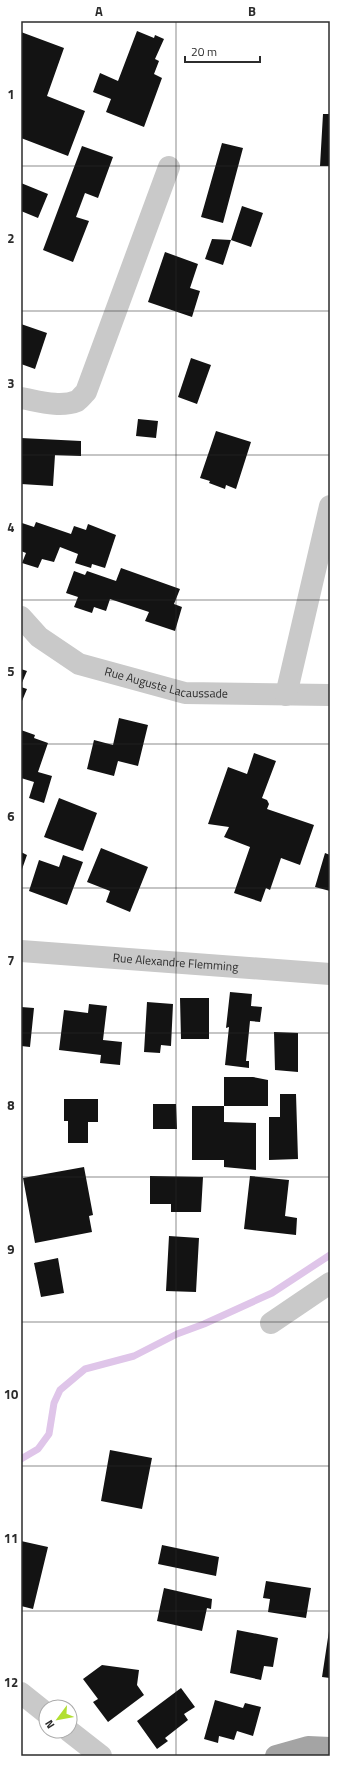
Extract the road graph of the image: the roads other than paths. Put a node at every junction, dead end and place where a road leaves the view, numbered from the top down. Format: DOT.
graph roads {
  1 [pos="169,168"];
  2 [pos="21,398"];
  3 [pos="330,506"];
  4 [pos="21,617"];
  5 [pos="286,694"];
  6 [pos="330,695"];
  7 [pos="21,951"];
  8 [pos="330,974"];
  9 [pos="330,1283"];
  10 [pos="271,1323"];
  11 [pos="21,1693"];
  12 [pos="38,1707"];
  13 [pos="78,1738"];
  14 [pos="330,1748"];
  15 [pos="101,1756"];
  16 [pos="276,1756"];
  1 -- 2 [label="street"];
  3 -- 5 [label="street"];
  4 -- 5 [label="street, Rue Auguste Lacaussade"];
  5 -- 6 [label="street, Rue Auguste Lacaussade"];
  7 -- 8 [label="street, Rue Alexandre Flemming"];
  9 -- 10 [label="street"];
  11 -- 12 [label="street"];
  13 -- 15 [label="street"];
  14 -- 16 [label="main road"];
}
